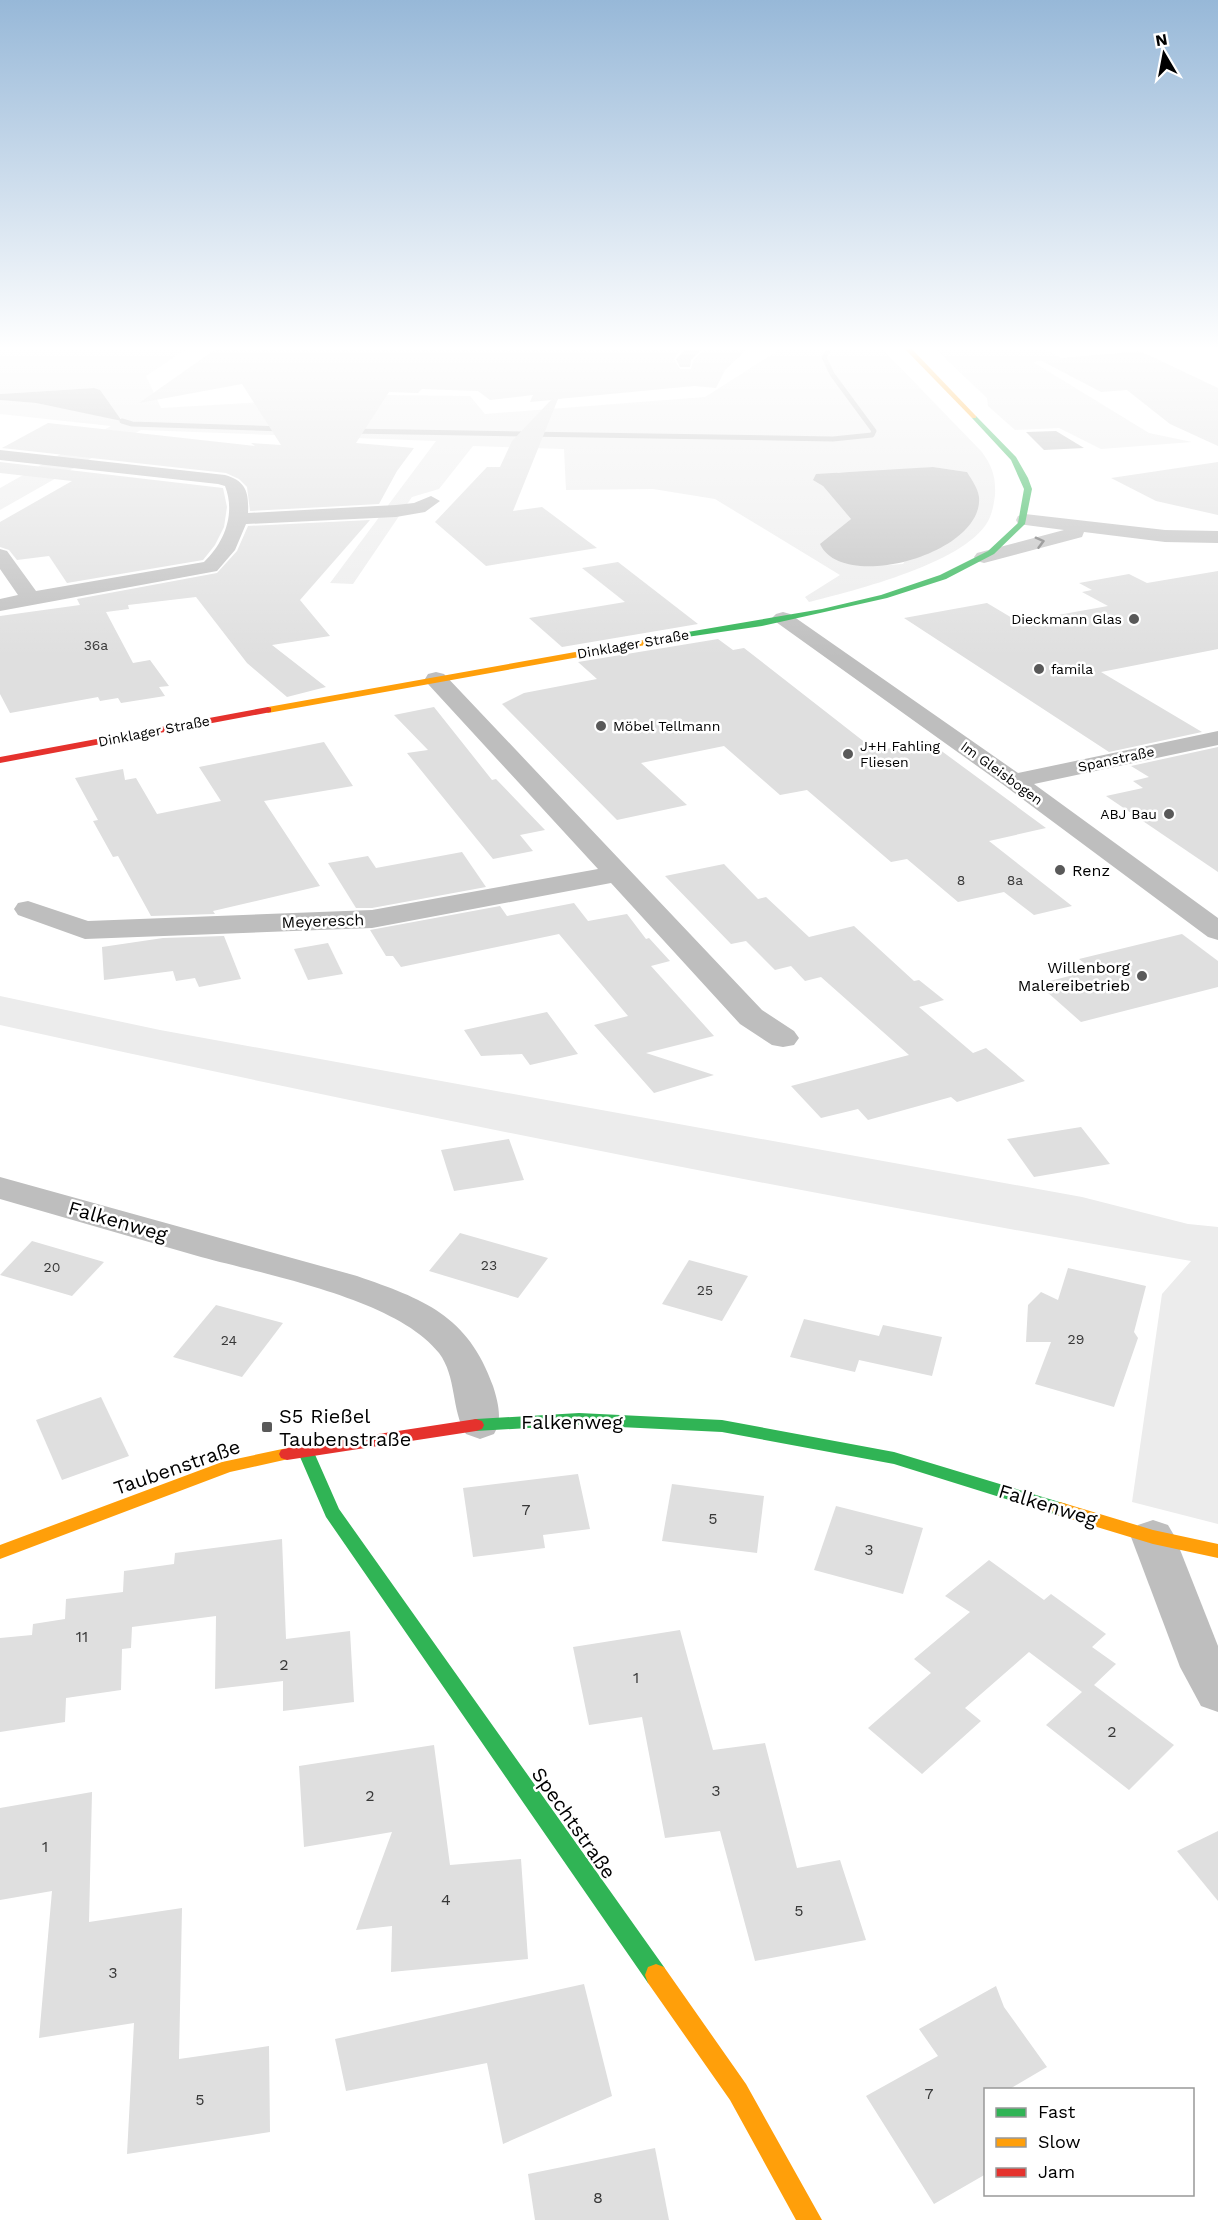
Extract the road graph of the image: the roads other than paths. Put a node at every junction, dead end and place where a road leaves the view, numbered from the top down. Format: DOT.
graph roads {
  1 [pos="1005,450"];
  2 [pos="0,455"];
  3 [pos="431,501"];
  4 [pos="240,519"];
  5 [pos="1025,520"];
  6 [pos="1113,530"];
  7 [pos="1218,537"];
  8 [pos="0,555"];
  9 [pos="984,557"];
  10 [pos="31,598"];
  11 [pos="0,605"];
  12 [pos="783,618"];
  13 [pos="436,679"];
  14 [pos="1218,738"];
  15 [pos="0,760"];
  16 [pos="1014,781"];
  17 [pos="617,874"];
  18 [pos="28,909"];
  19 [pos="1218,931"];
  20 [pos="783,1038"];
  21 [pos="0,1188"];
  22 [pos="480,1424"];
  23 [pos="305,1450"];
  24 [pos="1153,1538"];
  25 [pos="1218,1551"];
  26 [pos="0,1552"];
  27 [pos="1218,1692"];
  28 [pos="810,2220"];
  1 -- 5 [label="main road"];
  2 -- 4 [label="street"];
  3 -- 4 [label="street"];
  4 -- 10 [label="street"];
  5 -- 6 [label="street"];
  5 -- 9 [label="main road, Dinklager Straße"];
  6 -- 7 [label="street"];
  9 -- 6 [label="street, one-way"];
  8 -- 10 [label="street"];
  9 -- 12 [label="main road, Dinklager Straße"];
  10 -- 11 [label="street"];
  12 -- 13 [label="main road, Dinklager Straße"];
  12 -- 16 [label="street, Im Gleisbogen"];
  13 -- 15 [label="main road, Dinklager Straße"];
  13 -- 17 [label="street"];
  14 -- 16 [label="street, Spanstraße"];
  16 -- 19 [label="street, Im Gleisbogen"];
  17 -- 18 [label="street, Meyeresch"];
  17 -- 20 [label="street"];
  21 -- 22 [label="street, Falkenweg"];
  22 -- 23 [label="main road, Taubenstraße"];
  22 -- 24 [label="main road, Falkenweg"];
  23 -- 26 [label="main road, Taubenstraße"];
  23 -- 28 [label="main road, Spechtstraße"];
  24 -- 25 [label="main road, Falkenweg"];
  24 -- 27 [label="street"];
}
